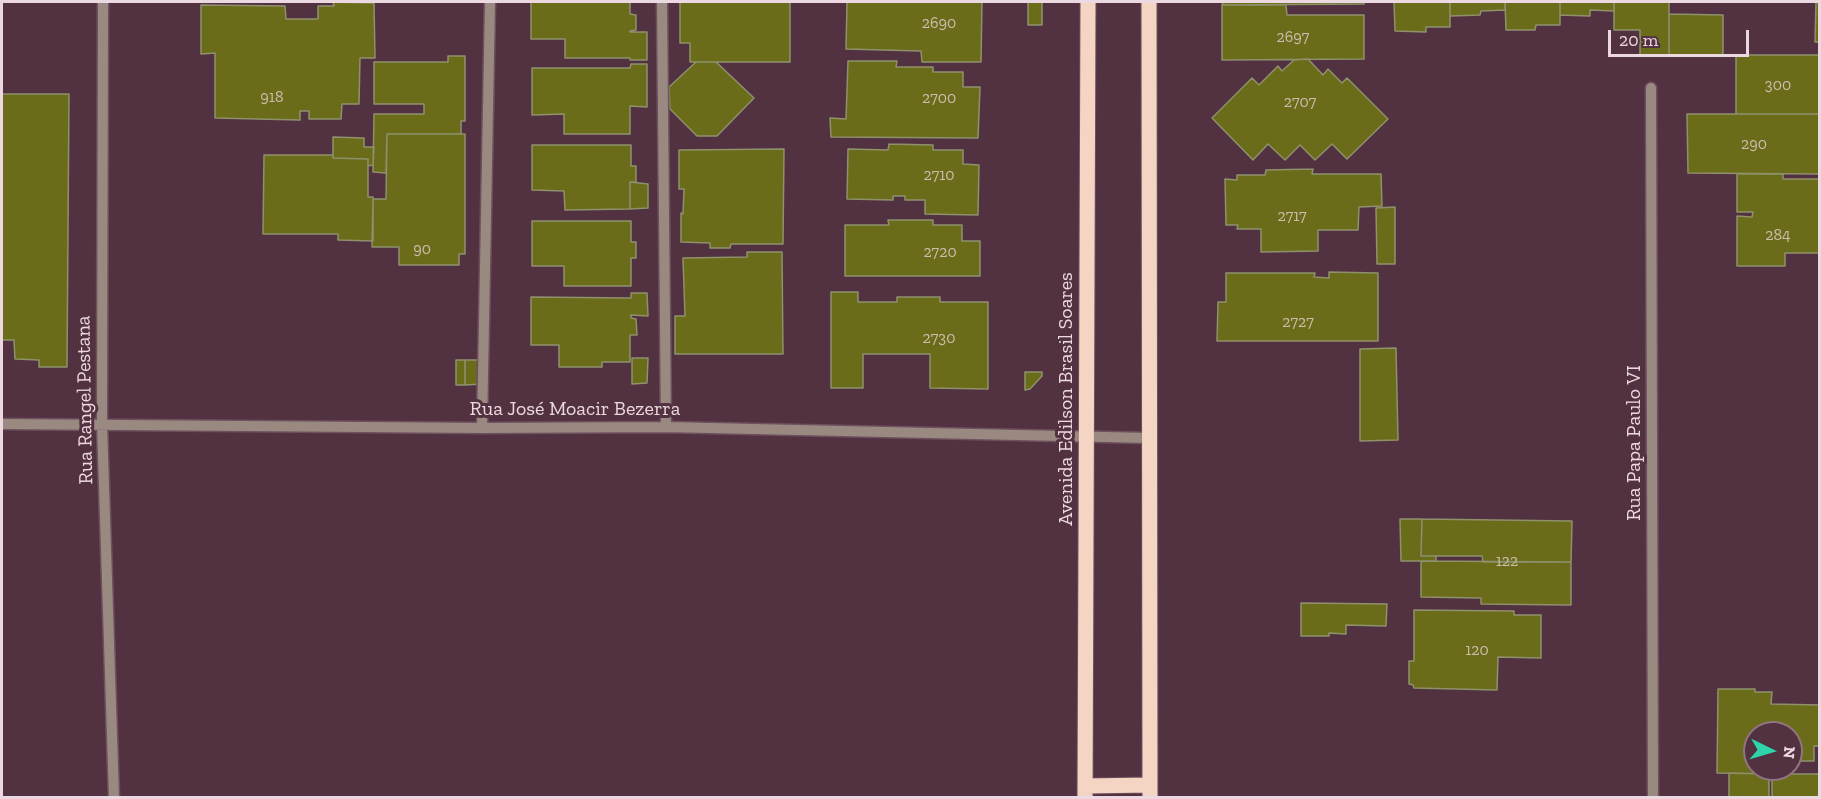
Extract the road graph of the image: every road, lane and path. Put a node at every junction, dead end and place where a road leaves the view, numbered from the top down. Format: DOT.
graph roads {
  1 [pos="103,2"];
  2 [pos="490,2"];
  3 [pos="662,2"];
  4 [pos="1088,2"];
  5 [pos="1149,2"];
  6 [pos="1651,88"];
  7 [pos="2,424"];
  8 [pos="102,424"];
  9 [pos="666,427"];
  10 [pos="482,428"];
  11 [pos="1087,438"];
  12 [pos="1149,438"];
  13 [pos="1150,791"];
  14 [pos="1084,792"];
  15 [pos="114,798"];
  16 [pos="1653,798"];
  1 -- 8 [label="street, Rua Rangel Pestana"];
  2 -- 10 [label="street"];
  3 -- 9 [label="street"];
  4 -- 11 [label="main road, Avenida Edilson Brasil Soares"];
  5 -- 12 [label="main road"];
  6 -- 16 [label="street, Rua Papa Paulo VI"];
  7 -- 8 [label="street, Rua José Moacir Bezerra"];
  8 -- 10 [label="street, Rua José Moacir Bezerra"];
  8 -- 15 [label="street, Rua Rangel Pestana"];
  9 -- 10 [label="street, Rua José Moacir Bezerra"];
  9 -- 11 [label="street, Rua José Moacir Bezerra"];
  11 -- 12 [label="street, Rua José Moacir Bezerra"];
  11 -- 14 [label="main road, Avenida Edilson Brasil Soares"];
  12 -- 13 [label="main road"];
  13 -- 14 [label="main road"];
}
